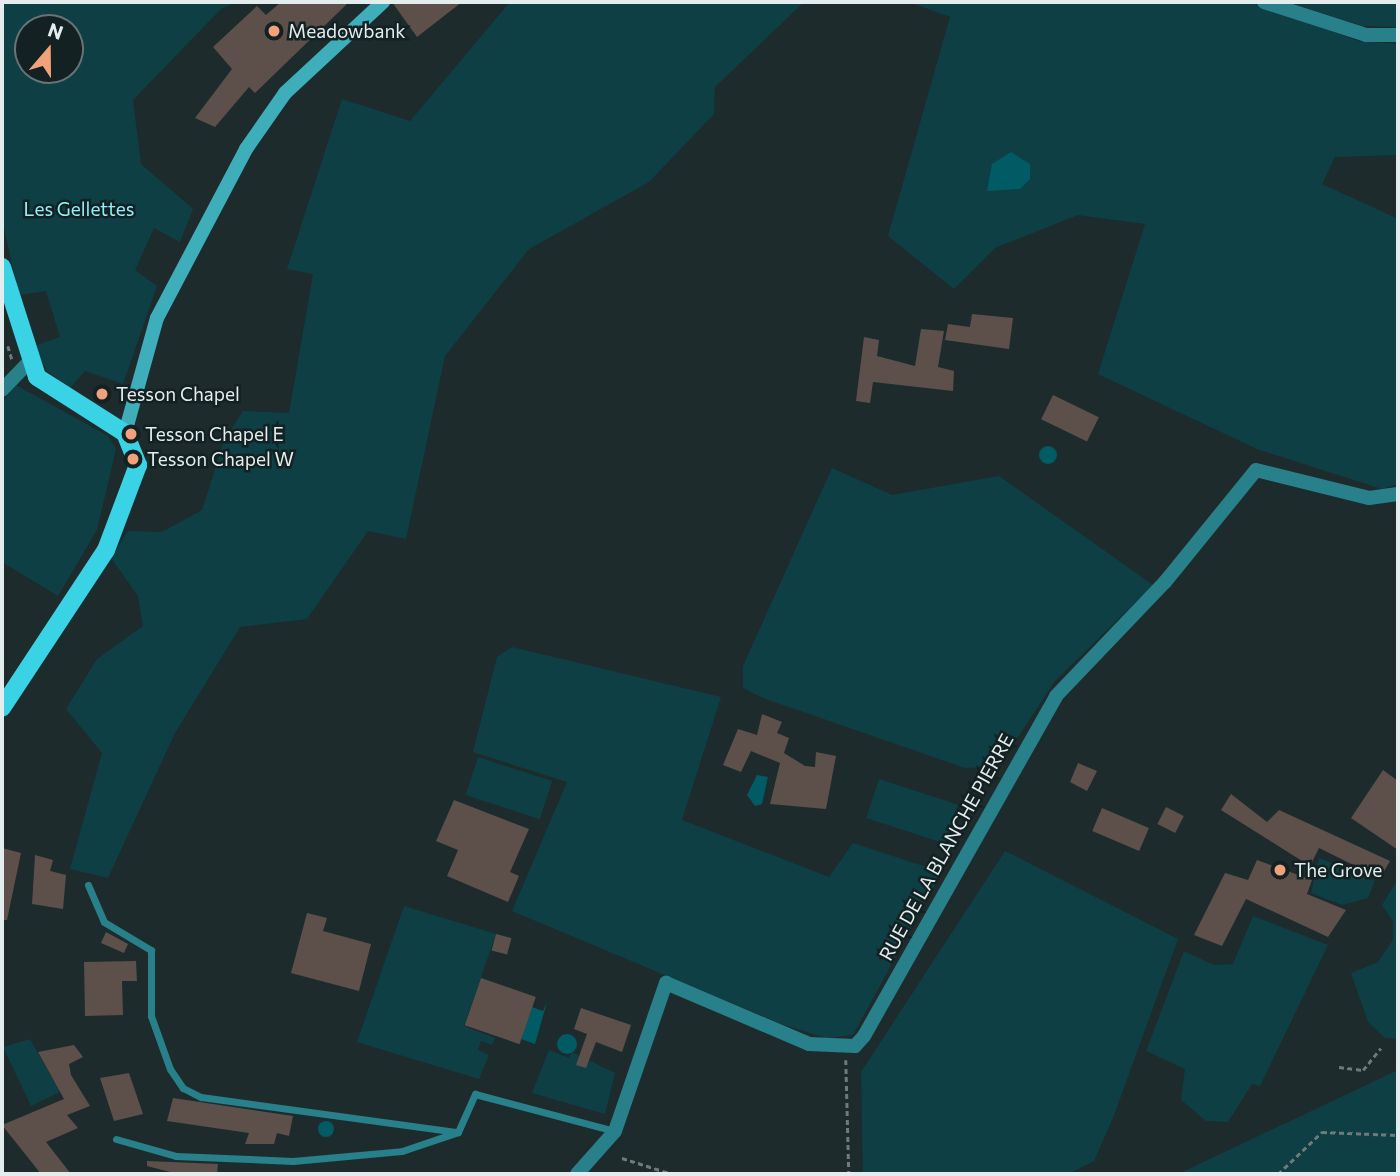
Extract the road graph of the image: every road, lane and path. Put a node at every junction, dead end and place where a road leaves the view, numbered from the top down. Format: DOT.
graph roads {
  1 [pos="383,2"];
  2 [pos="1265,2"];
  3 [pos="1398,35"];
  4 [pos="2,267"];
  5 [pos="29,362"];
  6 [pos="2,390"];
  7 [pos="125,433"];
  8 [pos="1398,495"];
  9 [pos="2,708"];
  10 [pos="88,885"];
  11 [pos="1381,1048"];
  12 [pos="832,1059"];
  13 [pos="1339,1068"];
  14 [pos="615,1131"];
  15 [pos="458,1132"];
  16 [pos="1398,1135"];
  17 [pos="116,1139"];
  18 [pos="622,1158"];
  19 [pos="577,1174"];
  20 [pos="672,1174"];
  21 [pos="849,1174"];
  22 [pos="1278,1174"];
  1 -- 7 [label="main road"];
  2 -- 3 [label="street"];
  4 -- 5 [label="main road"];
  5 -- 6 [label="street"];
  5 -- 7 [label="main road"];
  7 -- 9 [label="main road"];
  8 -- 14 [label="street, RUE DE LA BLANCHE PIERRE"];
  10 -- 15 [label="lane"];
  11 -- 13 [label="path"];
  12 -- 21 [label="path"];
  14 -- 15 [label="lane"];
  14 -- 19 [label="street, RUE DE LA BLANCHE PIERRE"];
  15 -- 17 [label="lane"];
  16 -- 22 [label="path"];
  18 -- 20 [label="path"];
}
